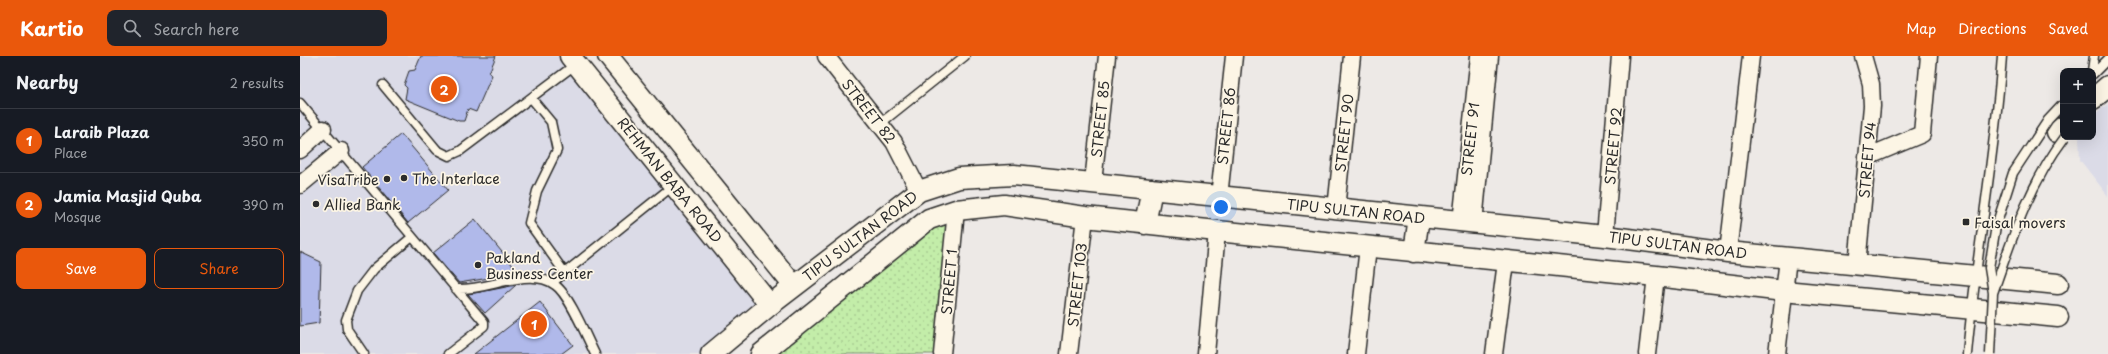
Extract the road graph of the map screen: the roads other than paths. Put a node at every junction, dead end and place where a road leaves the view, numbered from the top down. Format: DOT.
graph roads {
  1 [pos="608,56"];
  2 [pos="826,56"];
  3 [pos="965,56"];
  4 [pos="1107,56"];
  5 [pos="1234,56"];
  6 [pos="1352,56"];
  7 [pos="1479,56"];
  8 [pos="1490,56"];
  9 [pos="1620,56"];
  10 [pos="1751,56"];
  11 [pos="1863,56"];
  12 [pos="1929,56"];
  13 [pos="2002,56"];
  14 [pos="2094,56"];
  15 [pos="2108,59"];
  16 [pos="573,60"];
  17 [pos="2093,68"];
  18 [pos="2096,69"];
  19 [pos="383,85"];
  20 [pos="2108,86"];
  21 [pos="2108,91"];
  22 [pos="2096,96"];
  23 [pos="531,98"];
  24 [pos="2096,101"];
  25 [pos="300,104"];
  26 [pos="2060,107"];
  27 [pos="881,123"];
  28 [pos="2060,127"];
  29 [pos="324,129"];
  30 [pos="300,150"];
  31 [pos="341,151"];
  32 [pos="1867,157"];
  33 [pos="1093,182"];
  34 [pos="300,185"];
  35 [pos="674,185"];
  36 [pos="1152,189"];
  37 [pos="919,191"];
  38 [pos="1219,197"];
  39 [pos="1336,209"];
  40 [pos="956,210"];
  41 [pos="1085,217"];
  42 [pos="1419,217"];
  43 [pos="1468,222"];
  44 [pos="1145,224"];
  45 [pos="1217,232"];
  46 [pos="1605,236"];
  47 [pos="412,237"];
  48 [pos="1368,247"];
  49 [pos="1414,252"];
  50 [pos="1728,252"];
  51 [pos="1788,258"];
  52 [pos="1506,262"];
  53 [pos="1857,266"];
  54 [pos="565,273"];
  55 [pos="1656,276"];
  56 [pos="1974,276"];
  57 [pos="552,283"];
  58 [pos="2058,284"];
  59 [pos="794,286"];
  60 [pos="456,289"];
  61 [pos="1784,291"];
  62 [pos="1993,293"];
  63 [pos="770,305"];
  64 [pos="1971,310"];
  65 [pos="2058,317"];
  66 [pos="364,354"];
  67 [pos="448,354"];
  68 [pos="595,354"];
  69 [pos="711,354"];
  70 [pos="761,354"];
  71 [pos="942,354"];
  72 [pos="1069,354"];
  73 [pos="1206,354"];
  74 [pos="1356,354"];
  75 [pos="1494,354"];
  76 [pos="1647,354"];
  77 [pos="1777,354"];
  78 [pos="1966,354"];
  79 [pos="1990,354"];
  1 -- 59 [label="street"];
  2 -- 27 [label="street, STREET 82"];
  3 -- 27 [label="lane"];
  4 -- 33 [label="street, STREET 85"];
  5 -- 38 [label="street, STREET 86"];
  6 -- 39 [label="street, STREET 90"];
  7 -- 43 [label="street, STREET 91"];
  8 -- 43 [label="street"];
  9 -- 46 [label="street, STREET 92"];
  10 -- 50 [label="street"];
  11 -- 32 [label="street, STREET 94"];
  12 -- 32 [label="street"];
  13 -- 56 [label="lane"];
  14 -- 17 [label="lane"];
  15 -- 18 [label="lane"];
  16 -- 23 [label="lane"];
  16 -- 35 [label="street, REHMAN BABA ROAD"];
  19 -- 23 [label="lane"];
  20 -- 22 [label="street"];
  21 -- 24 [label="lane"];
  23 -- 54 [label="lane"];
  25 -- 29 [label="lane"];
  26 -- 62 [label="lane, bridge"];
  27 -- 37 [label="street, STREET 82"];
  28 -- 62 [label="lane, bridge"];
  29 -- 30 [label="street"];
  29 -- 31 [label="lane"];
  31 -- 34 [label="street"];
  31 -- 47 [label="lane"];
  32 -- 53 [label="street, STREET 94"];
  33 -- 36 [label="street, TIPU SULTAN ROAD"];
  33 -- 37 [label="street, TIPU SULTAN ROAD"];
  35 -- 54 [label="lane"];
  35 -- 63 [label="street, REHMAN BABA ROAD"];
  36 -- 38 [label="street, TIPU SULTAN ROAD"];
  36 -- 44 [label="street"];
  37 -- 59 [label="street, TIPU SULTAN ROAD"];
  38 -- 39 [label="street, TIPU SULTAN ROAD"];
  39 -- 42 [label="street, TIPU SULTAN ROAD"];
  40 -- 41 [label="street, TIPU SULTAN ROAD"];
  40 -- 70 [label="street, TIPU SULTAN ROAD"];
  40 -- 71 [label="street, STREET 1"];
  41 -- 44 [label="street, TIPU SULTAN ROAD"];
  41 -- 72 [label="street, STREET 103"];
  42 -- 43 [label="street, TIPU SULTAN ROAD"];
  42 -- 49 [label="street"];
  43 -- 46 [label="street, TIPU SULTAN ROAD"];
  44 -- 45 [label="street, TIPU SULTAN ROAD"];
  45 -- 48 [label="street, TIPU SULTAN ROAD"];
  45 -- 73 [label="street"];
  46 -- 50 [label="street, TIPU SULTAN ROAD"];
  47 -- 60 [label="lane"];
  47 -- 66 [label="lane"];
  48 -- 49 [label="street, TIPU SULTAN ROAD"];
  48 -- 74 [label="street"];
  49 -- 52 [label="street, TIPU SULTAN ROAD"];
  50 -- 51 [label="street, TIPU SULTAN ROAD"];
  51 -- 53 [label="street, TIPU SULTAN ROAD"];
  51 -- 61 [label="street"];
  52 -- 55 [label="street, TIPU SULTAN ROAD"];
  52 -- 75 [label="street"];
  53 -- 56 [label="street, TIPU SULTAN ROAD"];
  54 -- 57 [label="lane"];
  55 -- 61 [label="street, TIPU SULTAN ROAD"];
  55 -- 76 [label="street"];
  56 -- 58 [label="street, TIPU SULTAN ROAD"];
  56 -- 64 [label="lane"];
  57 -- 60 [label="lane"];
  57 -- 68 [label="lane"];
  59 -- 63 [label="street, TIPU SULTAN ROAD"];
  60 -- 67 [label="lane"];
  61 -- 64 [label="street, TIPU SULTAN ROAD"];
  61 -- 77 [label="street"];
  62 -- 79 [label="lane, bridge"];
  63 -- 69 [label="street, TIPU SULTAN ROAD"];
  64 -- 65 [label="street, TIPU SULTAN ROAD"];
  64 -- 78 [label="lane"];
}
